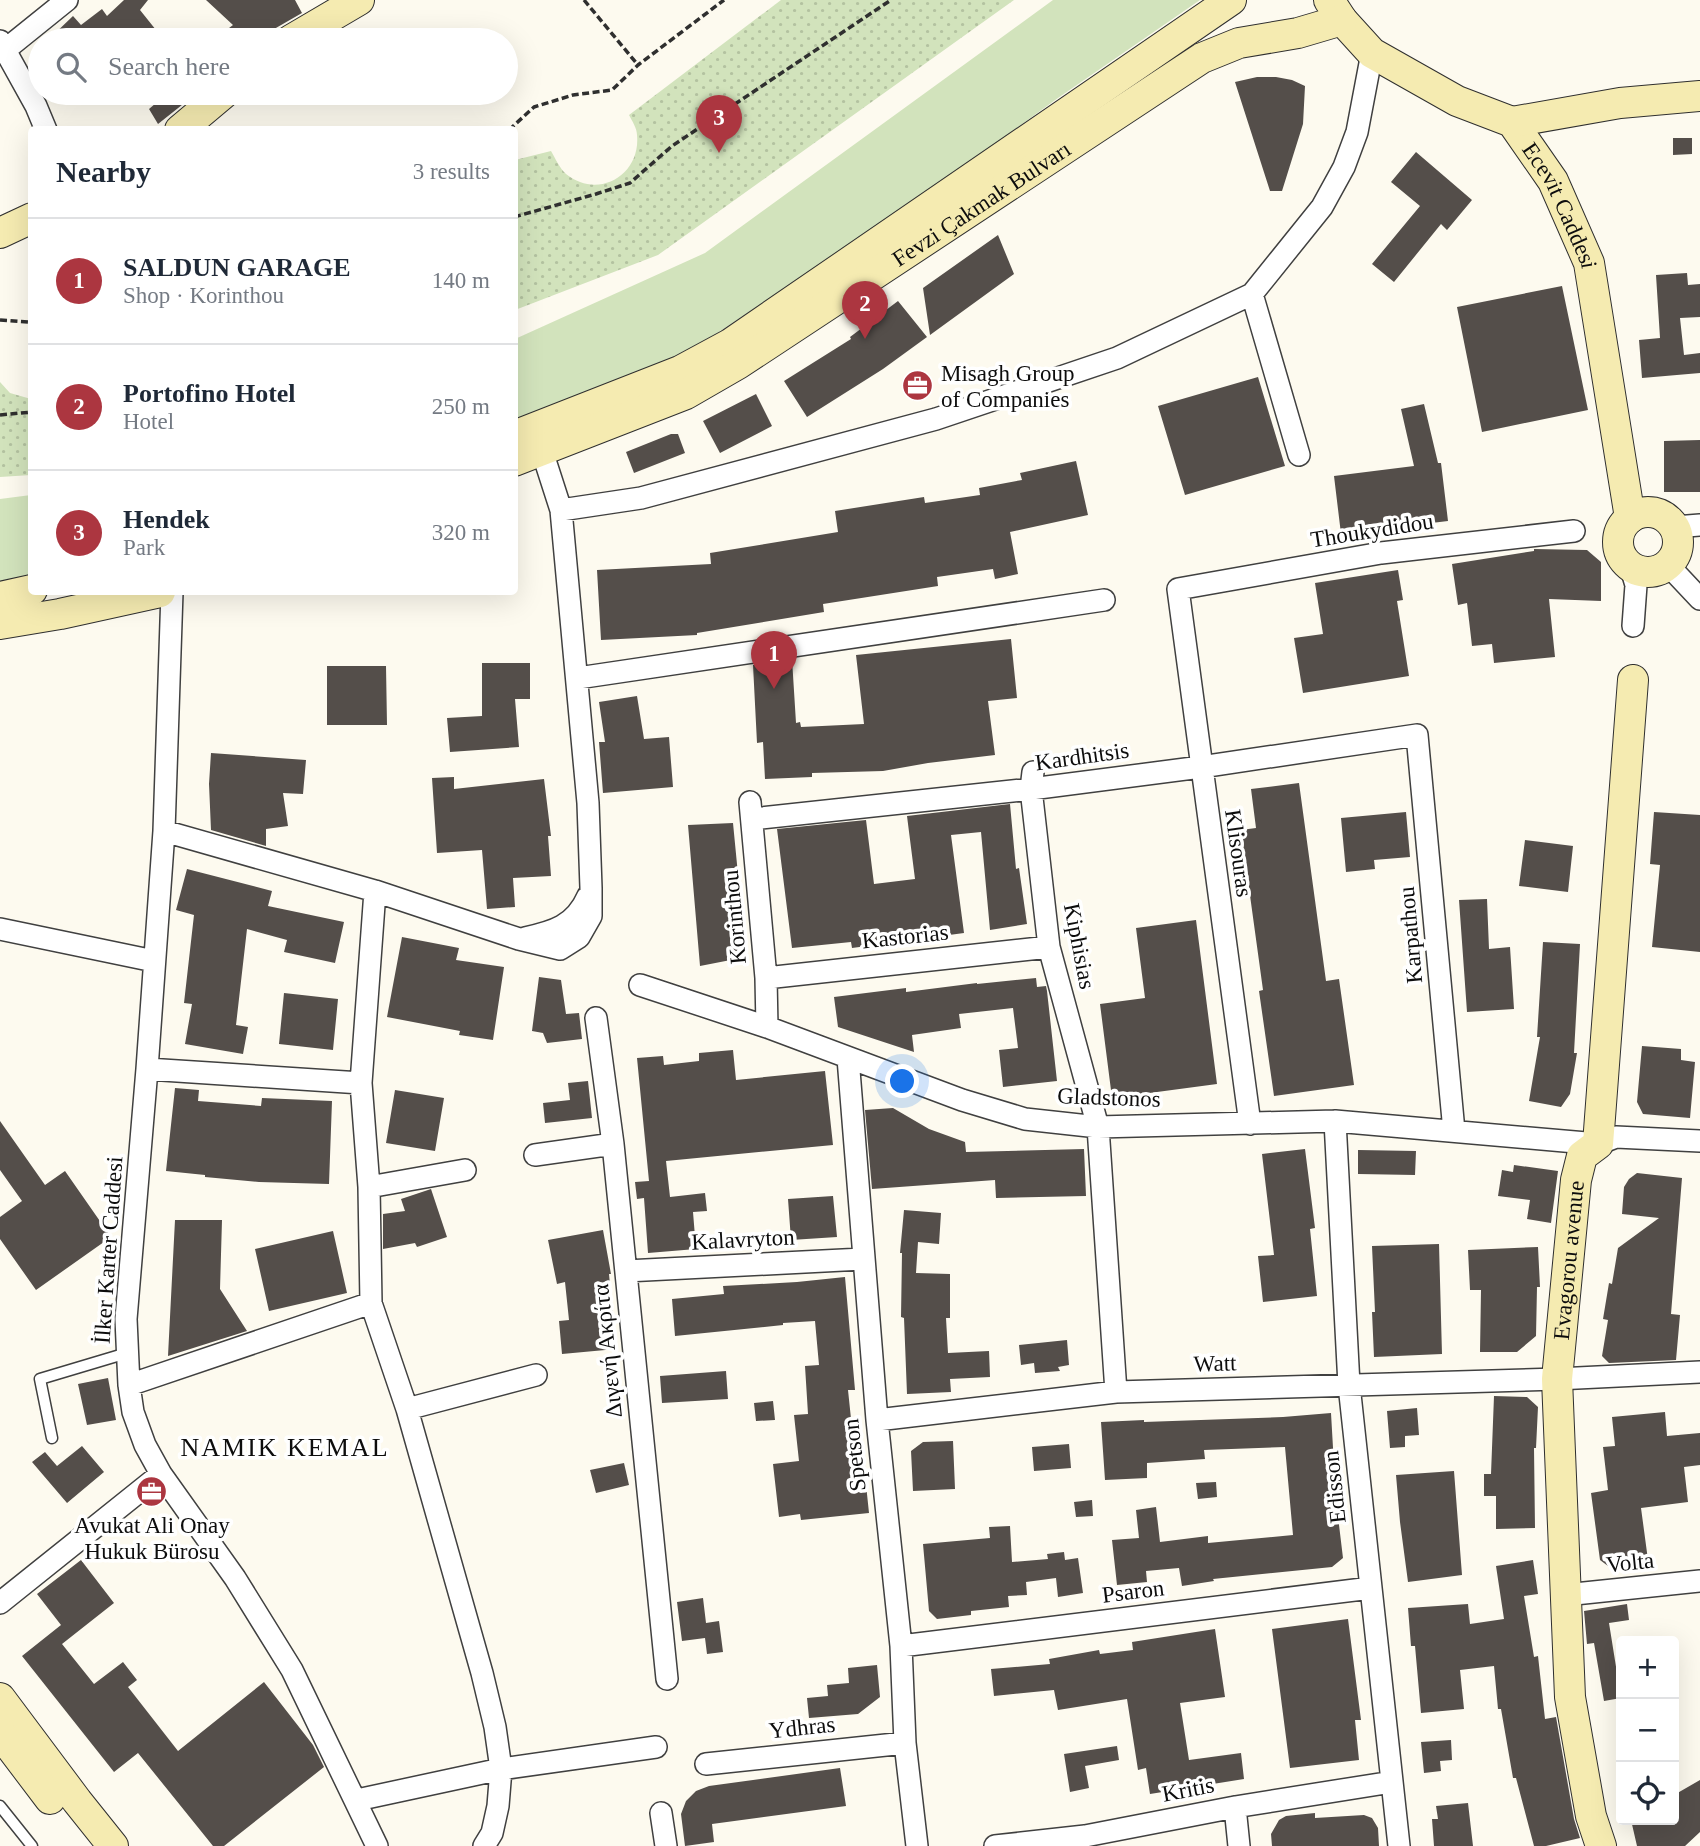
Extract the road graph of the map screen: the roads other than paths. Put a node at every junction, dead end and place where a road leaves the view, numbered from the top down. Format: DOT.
graph roads {
  1 [pos="67,0"];
  2 [pos="359,0"];
  3 [pos="1231,0"];
  4 [pos="1335,10"];
  5 [pos="311,28"];
  6 [pos="2,46"];
  7 [pos="1372,53"];
  8 [pos="28,92"];
  9 [pos="1700,96"];
  10 [pos="35,105"];
  11 [pos="210,105"];
  12 [pos="1512,122"];
  13 [pos="44,126"];
  14 [pos="185,126"];
  15 [pos="28,220"];
  16 [pos="0,233"];
  17 [pos="1252,294"];
  18 [pos="527,444"];
  19 [pos="1299,455"];
  20 [pos="561,510"];
  21 [pos="1630,518"];
  22 [pos="1687,526"];
  23 [pos="1574,531"];
  24 [pos="1668,565"];
  25 [pos="1631,568"];
  26 [pos="1178,590"];
  27 [pos="28,591"];
  28 [pos="146,595"];
  29 [pos="172,595"];
  30 [pos="0,597"];
  31 [pos="1700,599"];
  32 [pos="1104,600"];
  33 [pos="0,624"];
  34 [pos="1633,626"];
  35 [pos="578,678"];
  36 [pos="1633,680"];
  37 [pos="1417,734"];
  38 [pos="1201,767"];
  39 [pos="1032,780"];
  40 [pos="751,810"];
  41 [pos="163,831"];
  42 [pos="375,891"];
  43 [pos="0,929"];
  44 [pos="1049,947"];
  45 [pos="154,961"];
  46 [pos="766,978"];
  47 [pos="640,985"];
  48 [pos="596,1018"];
  49 [pos="767,1027"];
  50 [pos="848,1058"];
  51 [pos="147,1069"];
  52 [pos="360,1083"];
  53 [pos="1335,1121"];
  54 [pos="1250,1124"];
  55 [pos="1098,1126"];
  56 [pos="1454,1132"];
  57 [pos="1700,1141"];
  58 [pos="613,1144"];
  59 [pos="1598,1144"];
  60 [pos="535,1155"];
  61 [pos="465,1170"];
  62 [pos="369,1187"];
  63 [pos="863,1259"];
  64 [pos="625,1271"];
  65 [pos="370,1303"];
  66 [pos="127,1353"];
  67 [pos="1700,1372"];
  68 [pos="536,1375"];
  69 [pos="1557,1379"];
  70 [pos="129,1385"];
  71 [pos="1349,1385"];
  72 [pos="1116,1392"];
  73 [pos="407,1409"];
  74 [pos="877,1420"];
  75 [pos="52,1438"];
  76 [pos="161,1474"];
  77 [pos="1700,1581"];
  78 [pos="1371,1588"];
  79 [pos="1565,1595"];
  80 [pos="0,1603"];
  81 [pos="901,1646"];
  82 [pos="667,1679"];
  83 [pos="0,1698"];
  84 [pos="0,1733"];
  85 [pos="905,1743"];
  86 [pos="656,1747"];
  87 [pos="706,1764"];
  88 [pos="501,1769"];
  89 [pos="1392,1782"];
  90 [pos="356,1800"];
  91 [pos="0,1807"];
  92 [pos="1235,1807"];
  93 [pos="661,1813"];
  94 [pos="1085,1841"];
  95 [pos="32,1846"];
  96 [pos="88,1846"];
  97 [pos="113,1846"];
  98 [pos="377,1846"];
  99 [pos="484,1846"];
  100 [pos="666,1846"];
  101 [pos="918,1846"];
  102 [pos="995,1846"];
  103 [pos="1238,1846"];
  104 [pos="1399,1846"];
  105 [pos="1601,1846"];
  1 -- 6 [label="street"];
  2 -- 5 [label="street"];
  3 -- 18 [label="street, Fevzi Çakmak Bulvarı"];
  4 -- 7 [label="street, Ecevit Caddesi"];
  4 -- 18 [label="street, Fevzi Çakmak Bulvarı"];
  6 -- 8 [label="street"];
  7 -- 12 [label="street, Ecevit Caddesi"];
  7 -- 17 [label="street"];
  9 -- 12 [label="street"];
  10 -- 13 [label="street"];
  11 -- 14 [label="street"];
  12 -- 21 [label="street, Ecevit Caddesi"];
  15 -- 16 [label="street"];
  17 -- 19 [label="street"];
  17 -- 20 [label="street"];
  18 -- 20 [label="street"];
  20 -- 35 [label="street"];
  21 -- 22 [label="street"];
  21 -- 25 [label="street"];
  22 -- 24 [label="street"];
  23 -- 26 [label="street, Thoukydidou"];
  24 -- 25 [label="street"];
  24 -- 31 [label="street"];
  25 -- 34 [label="street"];
  26 -- 38 [label="street, Klisouras"];
  27 -- 30 [label="street"];
  28 -- 33 [label="street"];
  29 -- 41 [label="street, İlker Karter Caddesi"];
  32 -- 35 [label="street"];
  35 -- 42 [label="street"];
  36 -- 59 [label="street"];
  37 -- 38 [label="street, Kardhitsis"];
  37 -- 56 [label="street, Karpathou"];
  38 -- 39 [label="street, Kardhitsis"];
  38 -- 54 [label="street, Klisouras"];
  39 -- 40 [label="street, Kardhitsis"];
  39 -- 44 [label="street, Kiphisias"];
  40 -- 46 [label="street, Korinthou"];
  41 -- 42 [label="street"];
  41 -- 45 [label="street, İlker Karter Caddesi"];
  42 -- 52 [label="street"];
  43 -- 45 [label="street"];
  44 -- 46 [label="street, Kastorias"];
  44 -- 55 [label="street, Kiphisias"];
  45 -- 51 [label="street, İlker Karter Caddesi"];
  46 -- 49 [label="street, Korinthou"];
  47 -- 49 [label="street, Gladstonos"];
  48 -- 58 [label="street, Διγενή Ακρίτα"];
  49 -- 50 [label="street, Gladstonos"];
  50 -- 55 [label="street, Gladstonos"];
  50 -- 63 [label="street, Spetson"];
  51 -- 52 [label="street"];
  51 -- 66 [label="street, İlker Karter Caddesi"];
  52 -- 62 [label="street"];
  53 -- 54 [label="street, Gladstonos"];
  53 -- 56 [label="street, Gladstonos"];
  53 -- 71 [label="street, Edisson"];
  54 -- 55 [label="street, Gladstonos"];
  55 -- 72 [label="street, Kiphisias"];
  56 -- 59 [label="street, Gladstonos"];
  57 -- 59 [label="street, Gladstonos"];
  58 -- 60 [label="street"];
  58 -- 64 [label="street, Διγενή Ακρίτα"];
  59 -- 69 [label="street, Evagorou avenue"];
  61 -- 62 [label="street"];
  62 -- 65 [label="street"];
  63 -- 64 [label="street, Kalavryton"];
  63 -- 74 [label="street, Spetson"];
  64 -- 82 [label="street, Διγενή Ακρίτα"];
  65 -- 70 [label="street"];
  65 -- 73 [label="street"];
  66 -- 70 [label="street, İlker Karter Caddesi"];
  66 -- 75 [label="lane"];
  67 -- 69 [label="street, Watt"];
  68 -- 73 [label="street"];
  69 -- 71 [label="street, Watt"];
  69 -- 79 [label="street, Evagorou avenue"];
  70 -- 76 [label="street, İlker Karter Caddesi"];
  71 -- 72 [label="street, Watt"];
  71 -- 78 [label="street, Edisson"];
  72 -- 74 [label="street, Watt"];
  73 -- 88 [label="street"];
  74 -- 81 [label="street, Spetson"];
  76 -- 80 [label="street"];
  76 -- 90 [label="street, İlker Karter Caddesi"];
  77 -- 79 [label="street, Volta"];
  78 -- 81 [label="street, Psaron"];
  78 -- 89 [label="street, Edisson"];
  79 -- 105 [label="street, Evagorou avenue"];
  81 -- 85 [label="street, Spetson"];
  83 -- 97 [label="street"];
  84 -- 96 [label="street"];
  85 -- 87 [label="street, Ydhras"];
  85 -- 101 [label="street, Spetson"];
  86 -- 88 [label="street"];
  88 -- 90 [label="street"];
  88 -- 99 [label="street"];
  89 -- 92 [label="street, Kritis"];
  89 -- 104 [label="street, Edisson"];
  90 -- 98 [label="street, İlker Karter Caddesi"];
  91 -- 95 [label="lane"];
  92 -- 94 [label="street, Kritis"];
  92 -- 103 [label="street"];
  93 -- 100 [label="street"];
  94 -- 102 [label="street, Kritis"];
}
